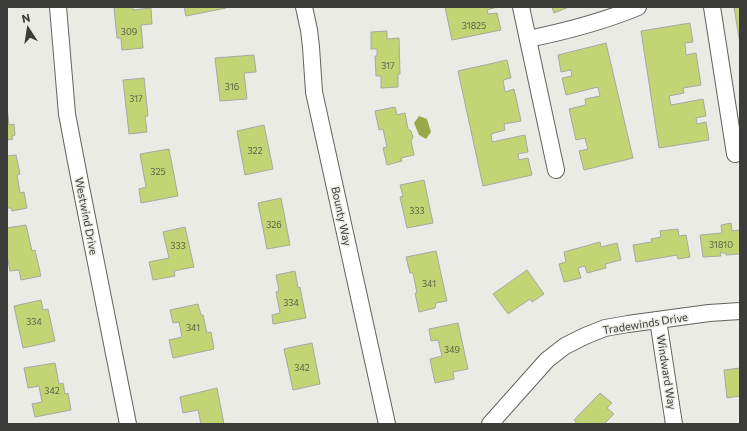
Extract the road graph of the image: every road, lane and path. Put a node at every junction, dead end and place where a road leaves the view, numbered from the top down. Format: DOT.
graph roads {
  1 [pos="58,7"];
  2 [pos="304,7"];
  3 [pos="521,7"];
  4 [pos="638,7"];
  5 [pos="712,7"];
  6 [pos="528,39"];
  7 [pos="735,154"];
  8 [pos="556,170"];
  9 [pos="740,311"];
  10 [pos="658,320"];
  11 [pos="128,424"];
  12 [pos="387,424"];
  13 [pos="490,424"];
  14 [pos="674,424"];
  1 -- 11 [label="street, Westwind Drive"];
  2 -- 12 [label="street, Bounty Way"];
  3 -- 6 [label="street"];
  4 -- 6 [label="street"];
  5 -- 7 [label="street"];
  6 -- 8 [label="street"];
  9 -- 10 [label="street, Tradewinds Drive"];
  10 -- 13 [label="street, Tradewinds Drive"];
  10 -- 14 [label="street, Windward Way"];
}
